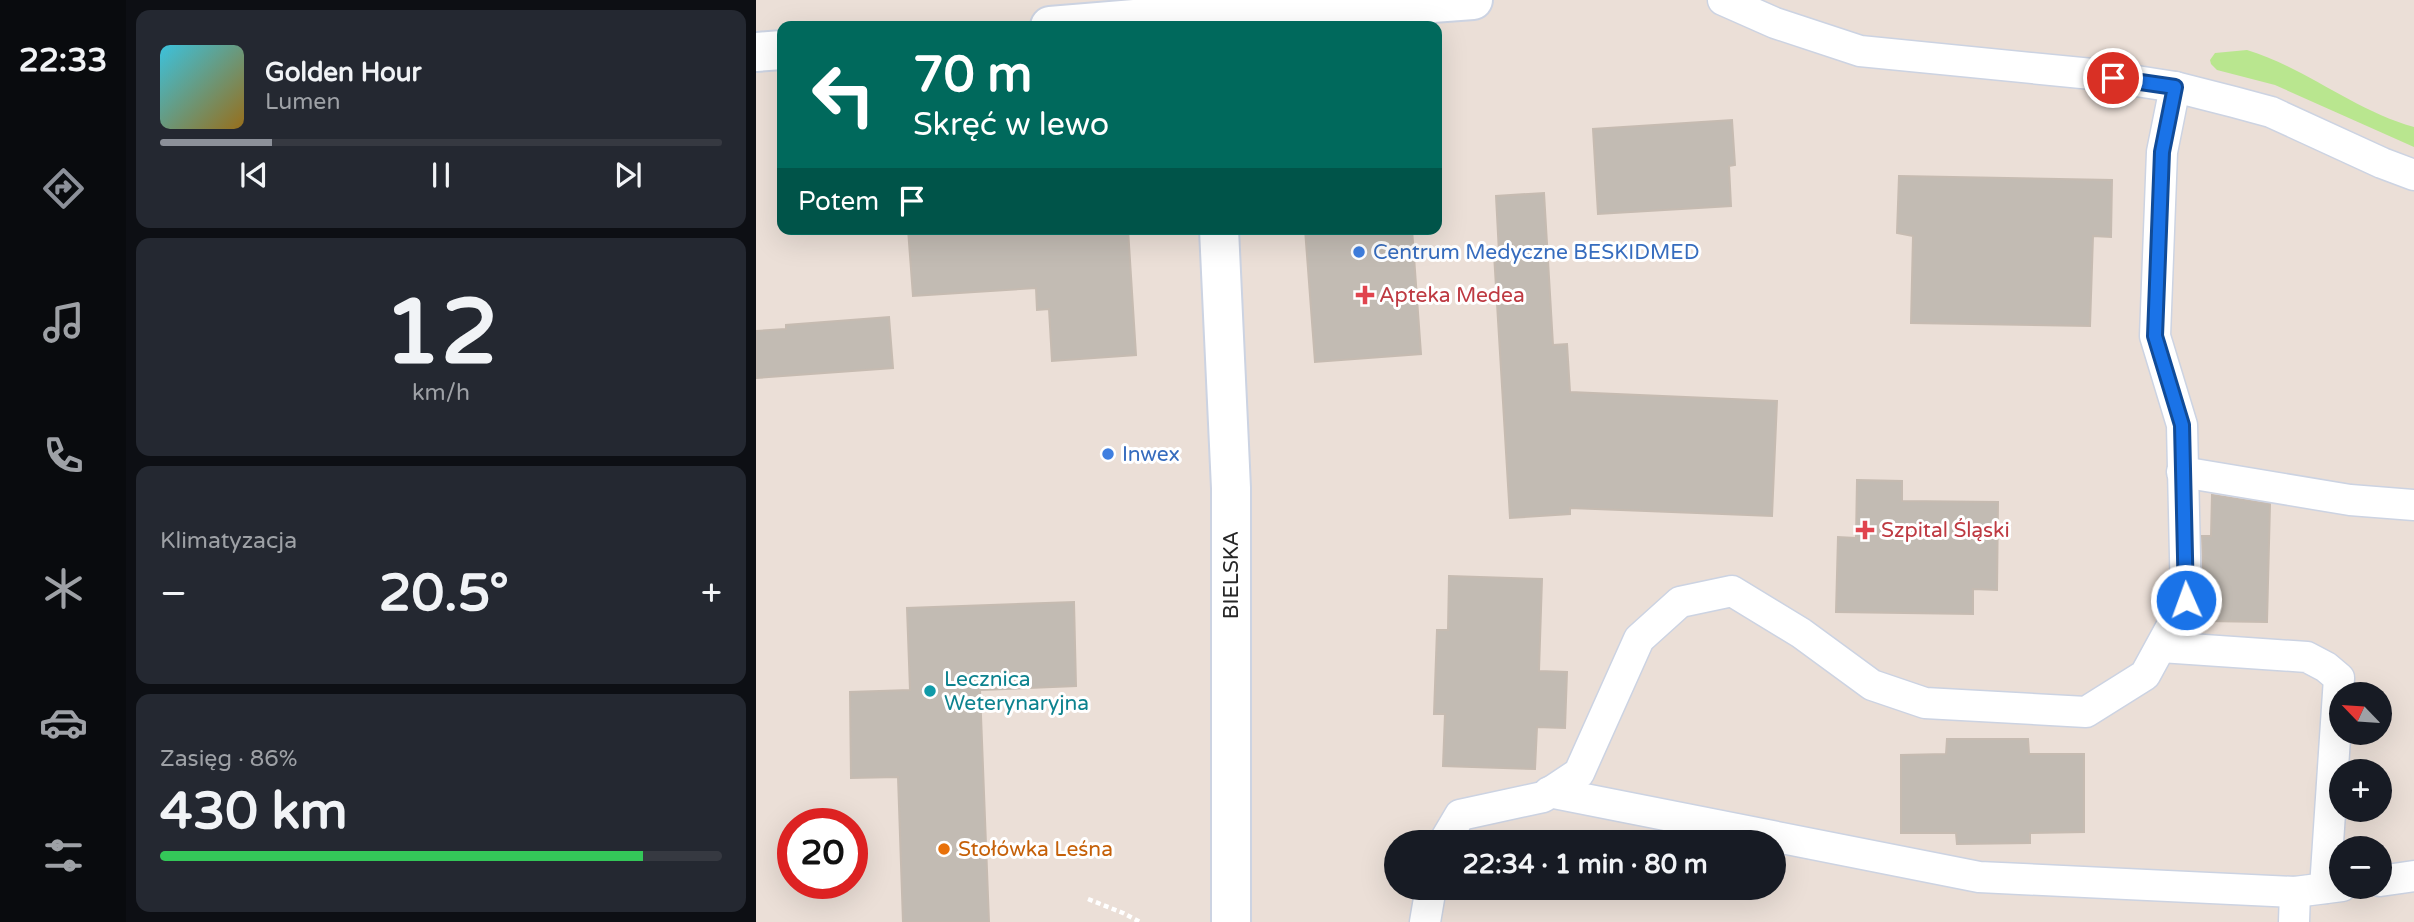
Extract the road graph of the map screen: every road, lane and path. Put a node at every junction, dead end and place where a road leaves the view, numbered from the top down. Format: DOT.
graph roads {
  1 [pos="1473,0"];
  2 [pos="1723,0"];
  3 [pos="1206,13"];
  4 [pos="1110,21"];
  5 [pos="777,50"];
  6 [pos="756,52"];
  7 [pos="2175,87"];
  8 [pos="2414,175"];
  9 [pos="1219,235"];
  10 [pos="2182,472"];
  11 [pos="2414,505"];
  12 [pos="2161,647"];
  13 [pos="1549,792"];
  14 [pos="1451,830"];
  15 [pos="2334,836"];
  16 [pos="2414,876"];
  17 [pos="2392,879"];
  18 [pos="2329,888"];
  19 [pos="2295,892"];
  20 [pos="1088,899"];
  21 [pos="1429,900"];
  22 [pos="1140,922"];
  23 [pos="1231,922"];
  24 [pos="1425,922"];
  25 [pos="2294,922"];
  1 -- 3 [label="street"];
  2 -- 7 [label="lane"];
  3 -- 4 [label="street"];
  5 -- 6 [label="street"];
  7 -- 8 [label="lane"];
  7 -- 10 [label="lane"];
  9 -- 23 [label="street, BIELSKA"];
  10 -- 11 [label="lane"];
  10 -- 12 [label="lane"];
  12 -- 13 [label="lane"];
  12 -- 15 [label="lane"];
  13 -- 14 [label="lane"];
  13 -- 19 [label="lane"];
  16 -- 17 [label="lane"];
  18 -- 19 [label="lane"];
  19 -- 25 [label="lane"];
  20 -- 22 [label="path"];
  21 -- 24 [label="lane"];
}
